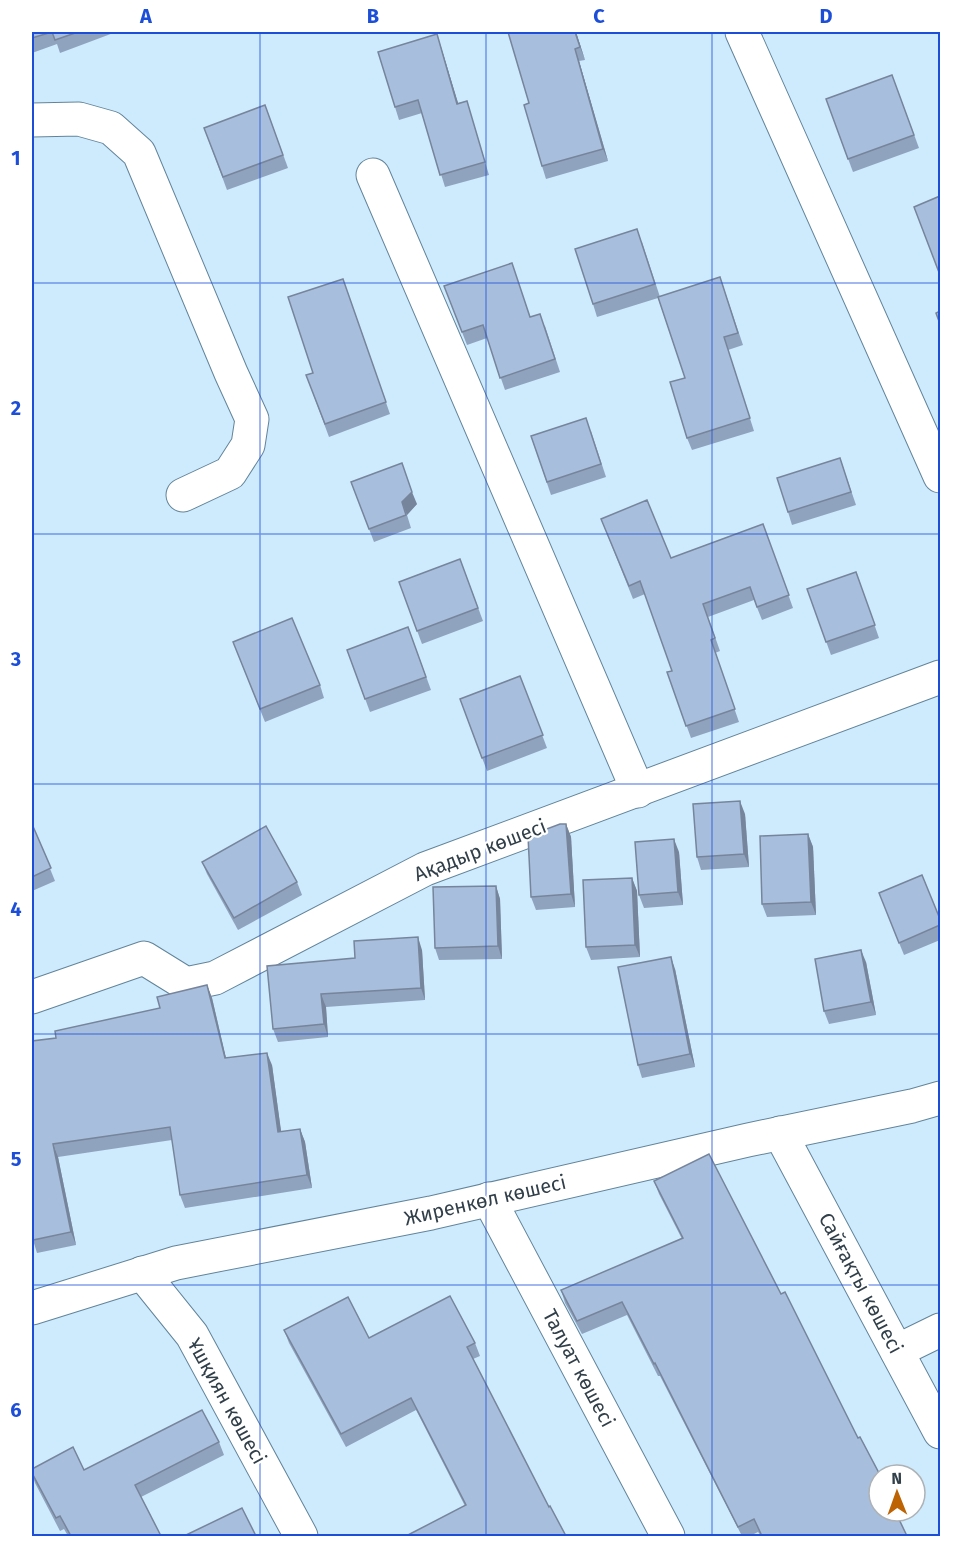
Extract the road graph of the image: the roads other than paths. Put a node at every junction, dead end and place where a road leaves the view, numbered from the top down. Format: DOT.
graph roads {
  1 [pos="742,32"];
  2 [pos="32,120"];
  3 [pos="373,174"];
  4 [pos="940,476"];
  5 [pos="183,495"];
  6 [pos="940,677"];
  7 [pos="638,791"];
  8 [pos="32,997"];
  9 [pos="940,1098"];
  10 [pos="780,1133"];
  11 [pos="489,1199"];
  12 [pos="142,1273"];
  13 [pos="32,1308"];
  14 [pos="940,1330"];
  15 [pos="897,1351"];
  16 [pos="940,1432"];
  17 [pos="301,1536"];
  18 [pos="668,1536"];
  1 -- 4 [label="street"];
  2 -- 5 [label="street"];
  3 -- 7 [label="street"];
  6 -- 7 [label="street, Ақадыр көшесі"];
  7 -- 8 [label="street, Ақадыр көшесі"];
  9 -- 10 [label="street, Жиренкөл көшесі"];
  10 -- 11 [label="street, Жиренкөл көшесі"];
  10 -- 15 [label="street, Сайғақты көшесі"];
  11 -- 12 [label="street, Жиренкөл көшесі"];
  11 -- 18 [label="street, Талуат көшесі"];
  12 -- 13 [label="street, Жиренкөл көшесі"];
  12 -- 17 [label="street, Ұшқиян көшесі"];
  14 -- 15 [label="street"];
  15 -- 16 [label="street, Сайғақты көшесі"];
}
